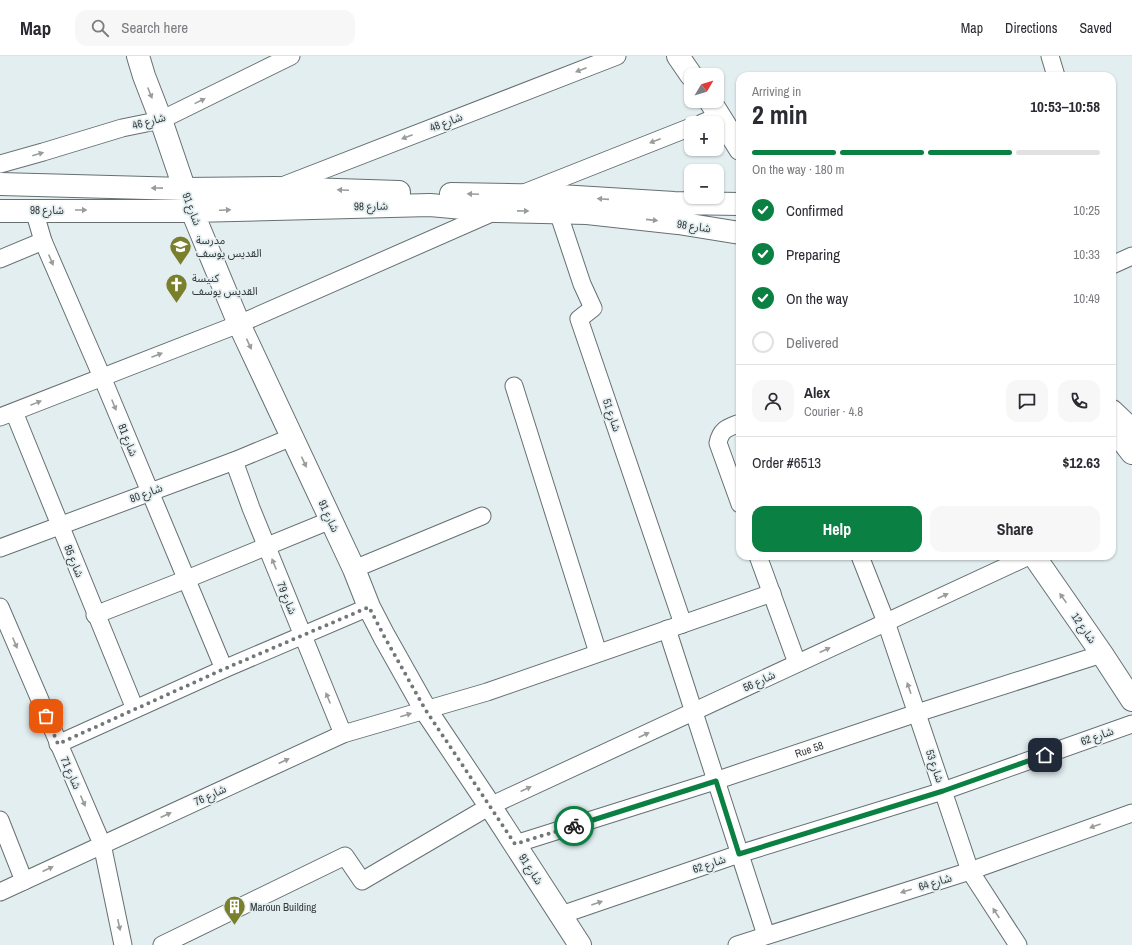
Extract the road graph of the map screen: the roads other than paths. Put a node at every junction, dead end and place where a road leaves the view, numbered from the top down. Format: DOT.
graph roads {
  1 [pos="138,56"];
  2 [pos="291,56"];
  3 [pos="617,56"];
  4 [pos="678,56"];
  5 [pos="1050,56"];
  6 [pos="686,68"];
  7 [pos="1055,72"];
  8 [pos="710,113"];
  9 [pos="161,120"];
  10 [pos="684,130"];
  11 [pos="736,144"];
  12 [pos="0,164"];
  13 [pos="0,184"];
  14 [pos="275,188"];
  15 [pos="184,189"];
  16 [pos="517,195"];
  17 [pos="736,204"];
  18 [pos="34,210"];
  19 [pos="0,211"];
  20 [pos="192,211"];
  21 [pos="496,211"];
  22 [pos="558,212"];
  23 [pos="736,232"];
  24 [pos="43,241"];
  25 [pos="1132,256"];
  26 [pos="0,259"];
  27 [pos="1116,263"];
  28 [pos="239,324"];
  29 [pos="102,377"];
  30 [pos="514,386"];
  31 [pos="7,414"];
  32 [pos="1116,420"];
  33 [pos="736,424"];
  34 [pos="292,437"];
  35 [pos="1124,439"];
  36 [pos="234,461"];
  37 [pos="149,492"];
  38 [pos="736,493"];
  39 [pos="482,516"];
  40 [pos="331,520"];
  41 [pos="60,526"];
  42 [pos="266,546"];
  43 [pos="0,548"];
  44 [pos="760,560"];
  45 [pos="862,560"];
  46 [pos="1020,560"];
  47 [pos="1037,560"];
  48 [pos="354,569"];
  49 [pos="187,579"];
  50 [pos="772,593"];
  51 [pos="0,607"];
  52 [pos="369,607"];
  53 [pos="95,614"];
  54 [pos="886,622"];
  55 [pos="683,624"];
  56 [pos="667,630"];
  57 [pos="303,635"];
  58 [pos="598,653"];
  59 [pos="1102,654"];
  60 [pos="797,663"];
  61 [pos="224,669"];
  62 [pos="1131,695"];
  63 [pos="425,709"];
  64 [pos="135,710"];
  65 [pos="693,712"];
  66 [pos="917,713"];
  67 [pos="1132,724"];
  68 [pos="343,734"];
  69 [pos="58,744"];
  70 [pos="716,781"];
  71 [pos="943,791"];
  72 [pos="490,806"];
  73 [pos="1132,813"];
  74 [pos="0,820"];
  75 [pos="102,844"];
  76 [pos="515,844"];
  77 [pos="739,854"];
  78 [pos="970,871"];
  79 [pos="24,881"];
  80 [pos="0,892"];
  81 [pos="561,916"];
  82 [pos="766,935"];
  83 [pos="1009,942"];
  84 [pos="123,945"];
  85 [pos="162,945"];
  86 [pos="580,945"];
  87 [pos="737,945"];
  1 -- 9 [label="street, شارع 91, one-way"];
  9 -- 2 [label="street, شارع 46, one-way"];
  3 -- 14 [label="street, شارع 48, one-way"];
  4 -- 6 [label="street"];
  5 -- 7 [label="street"];
  8 -- 11 [label="street"];
  12 -- 9 [label="street, شارع 46, one-way"];
  9 -- 15 [label="street, شارع 91"];
  10 -- 16 [label="street, one-way"];
  15 -- 13 [label="street, شارع 98, one-way"];
  14 -- 15 [label="street, شارع 98"];
  16 -- 14 [label="street, شارع 98, one-way"];
  15 -- 20 [label="street, شارع 91"];
  17 -- 16 [label="street, شارع 98, one-way"];
  18 -- 19 [label="street, شارع 98"];
  18 -- 20 [label="street, شارع 98, one-way"];
  18 -- 24 [label="street, شارع 81"];
  20 -- 21 [label="street, شارع 98, one-way"];
  20 -- 28 [label="street, شارع 91"];
  21 -- 22 [label="street, شارع 98, one-way"];
  21 -- 28 [label="street"];
  22 -- 23 [label="street, شارع 98, one-way"];
  22 -- 55 [label="street, شارع 51"];
  24 -- 26 [label="street"];
  24 -- 29 [label="street, شارع 81, one-way"];
  25 -- 27 [label="street"];
  29 -- 28 [label="street, one-way"];
  28 -- 34 [label="street, شارع 91, one-way"];
  31 -- 29 [label="street, one-way"];
  29 -- 37 [label="street, شارع 81, one-way"];
  30 -- 58 [label="street"];
  31 -- 41 [label="street, شارع 85"];
  32 -- 35 [label="street"];
  33 -- 38 [label="street"];
  34 -- 36 [label="street, شارع 80"];
  34 -- 40 [label="street, شارع 91, one-way"];
  36 -- 37 [label="street, شارع 80"];
  36 -- 42 [label="street, شارع 79"];
  37 -- 41 [label="street, شارع 80"];
  37 -- 49 [label="street, شارع 81"];
  39 -- 48 [label="street"];
  40 -- 42 [label="street"];
  40 -- 48 [label="street, شارع 91"];
  41 -- 43 [label="street, شارع 80"];
  41 -- 53 [label="street, شارع 85"];
  42 -- 49 [label="street"];
  57 -- 42 [label="street, شارع 79, one-way"];
  44 -- 50 [label="street"];
  45 -- 54 [label="street, شارع 53"];
  54 -- 46 [label="street, شارع 56, one-way"];
  59 -- 47 [label="street, شارع 12, one-way"];
  48 -- 52 [label="street, شارع 91"];
  49 -- 53 [label="street"];
  49 -- 61 [label="street, شارع 81"];
  50 -- 55 [label="street, شارع 76"];
  50 -- 60 [label="street"];
  51 -- 69 [label="street, شارع 71, one-way"];
  52 -- 57 [label="street"];
  52 -- 63 [label="street, شارع 91"];
  53 -- 64 [label="street, شارع 85"];
  60 -- 54 [label="street, شارع 56, one-way"];
  66 -- 54 [label="street, شارع 53, one-way"];
  55 -- 56 [label="street, شارع 76"];
  56 -- 58 [label="street, شارع 76"];
  56 -- 65 [label="street"];
  57 -- 61 [label="street"];
  68 -- 57 [label="street, شارع 79, one-way"];
  58 -- 63 [label="street, شارع 76"];
  59 -- 62 [label="street, شارع 12"];
  59 -- 66 [label="street, Rue 58"];
  60 -- 65 [label="street, شارع 56"];
  61 -- 64 [label="street"];
  68 -- 63 [label="street, شارع 76, one-way"];
  63 -- 72 [label="street, شارع 91"];
  64 -- 69 [label="street"];
  65 -- 70 [label="street"];
  72 -- 65 [label="street, شارع 56, one-way"];
  66 -- 70 [label="street, Rue 58"];
  66 -- 71 [label="street, شارع 53"];
  67 -- 71 [label="street, شارع 62"];
  75 -- 68 [label="street, شارع 76, one-way"];
  69 -- 75 [label="street, شارع 71, one-way"];
  70 -- 76 [label="street, Rue 58"];
  70 -- 77 [label="street"];
  71 -- 77 [label="street, شارع 62"];
  71 -- 78 [label="street, شارع 53"];
  72 -- 76 [label="street, شارع 91"];
  72 -- 85 [label="street, شارع 56"];
  73 -- 78 [label="street, شارع 64, one-way"];
  74 -- 79 [label="street"];
  79 -- 75 [label="street, شارع 76, one-way"];
  75 -- 84 [label="street, شارع 71, one-way"];
  76 -- 81 [label="street, شارع 91"];
  81 -- 77 [label="street, شارع 62, one-way"];
  77 -- 82 [label="street"];
  78 -- 82 [label="street, شارع 64, one-way"];
  83 -- 78 [label="street, شارع 53, one-way"];
  79 -- 80 [label="street, شارع 76"];
  81 -- 86 [label="street, شارع 91"];
  82 -- 87 [label="street, شارع 64"];
}
